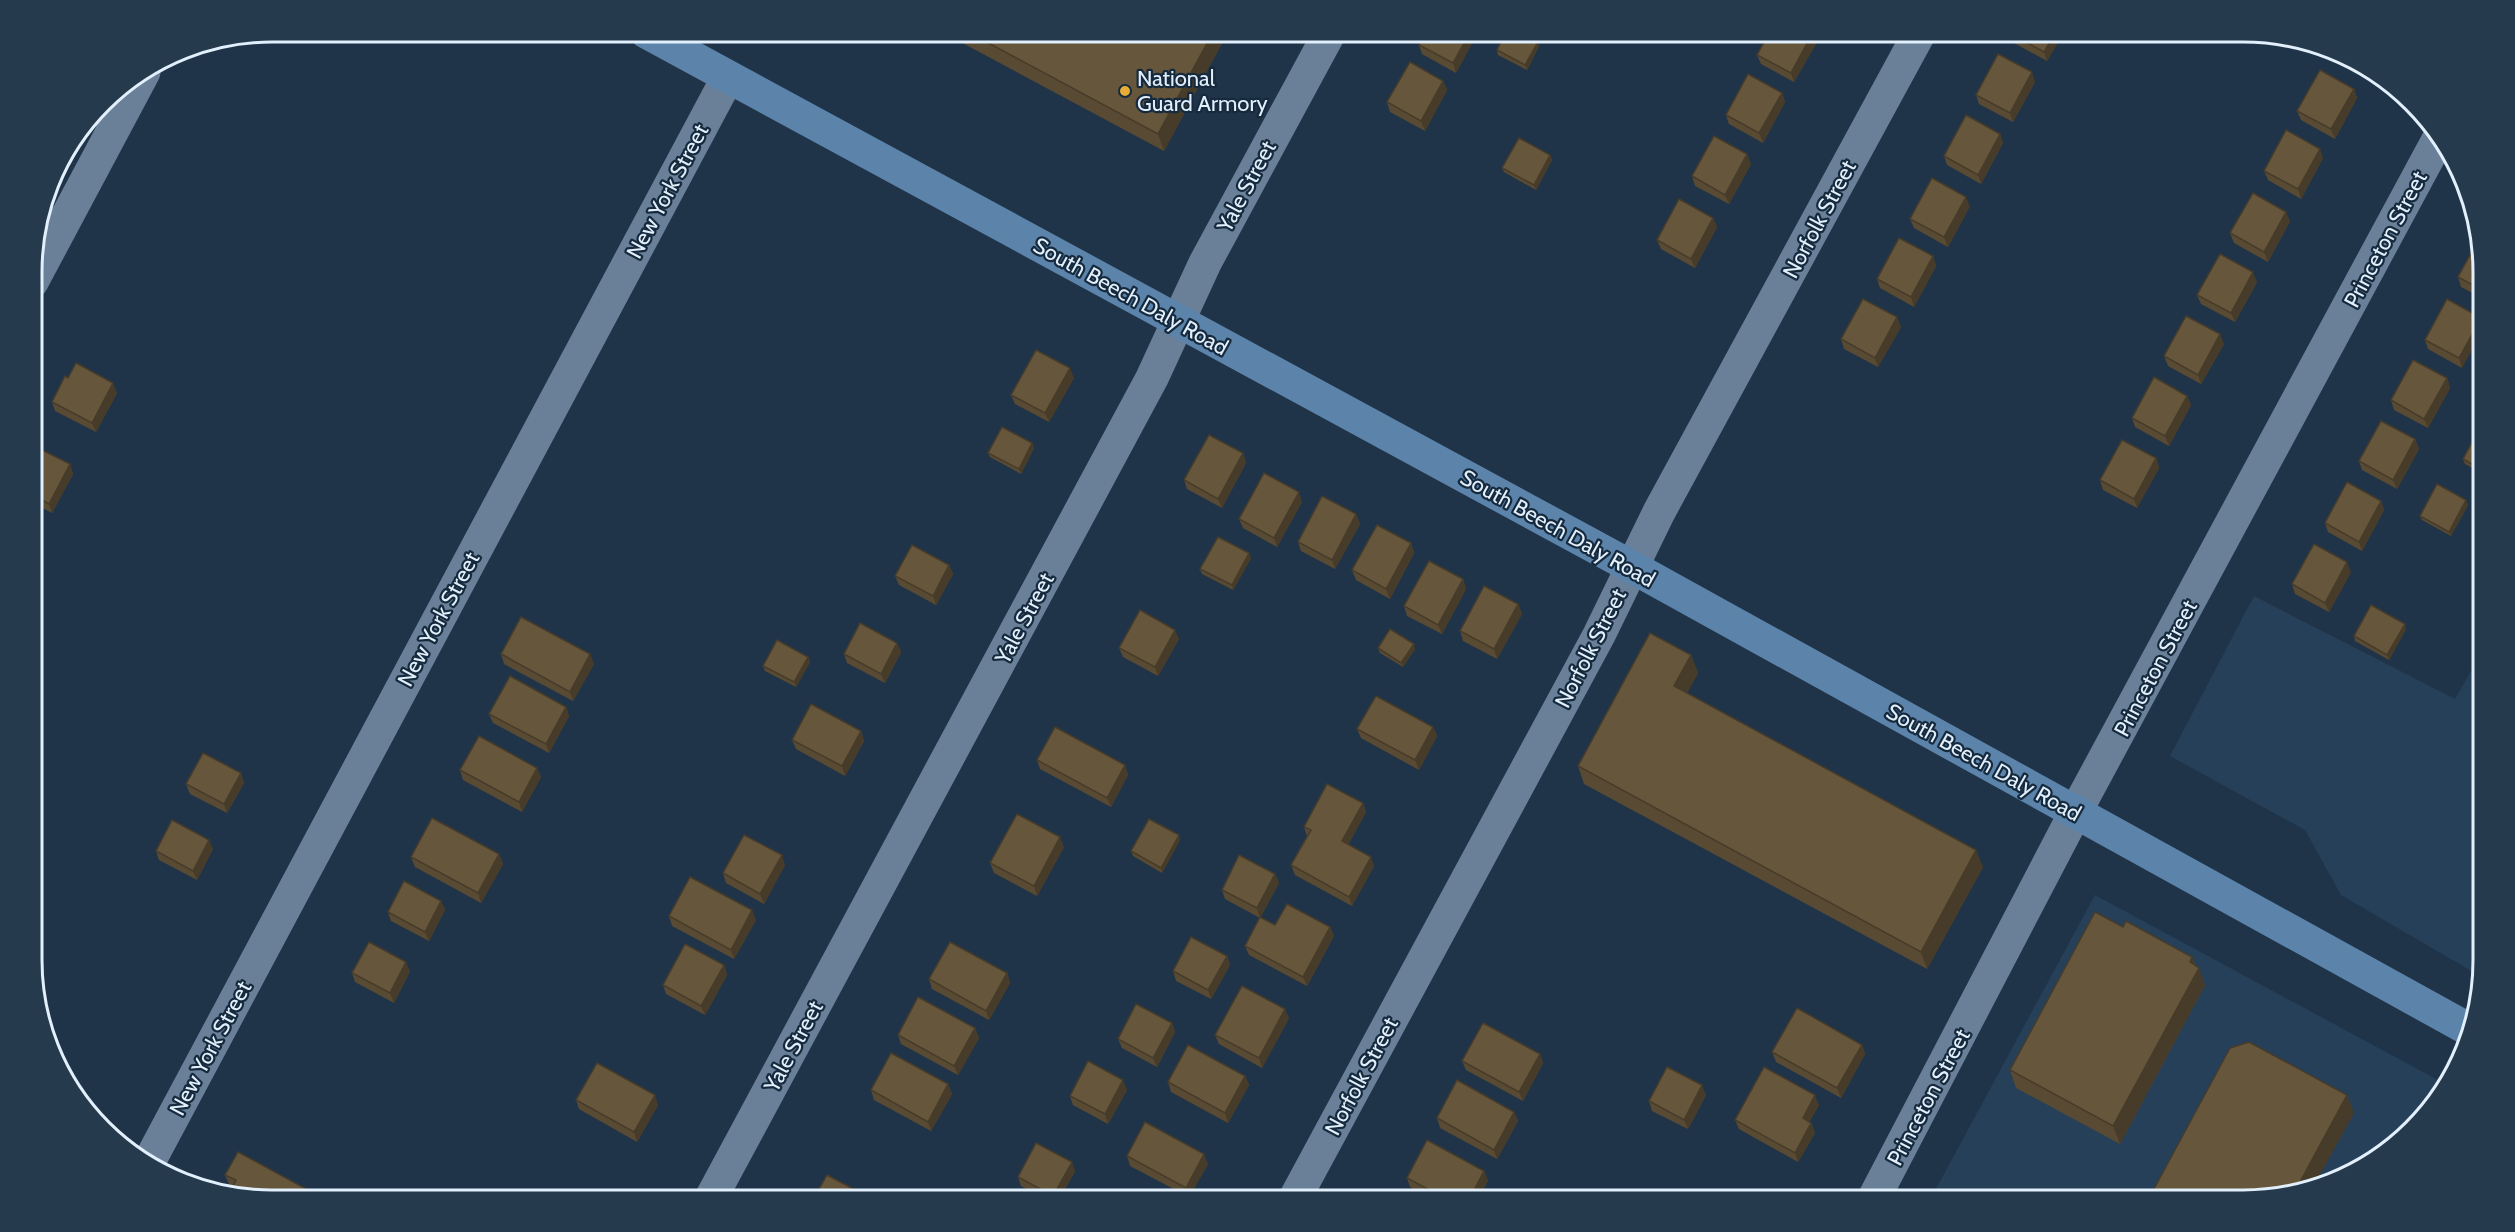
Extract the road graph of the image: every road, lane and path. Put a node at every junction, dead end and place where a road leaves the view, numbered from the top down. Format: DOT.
graph roads {
  1 [pos="664,42"];
  2 [pos="1325,42"];
  3 [pos="1915,42"];
  4 [pos="728,77"];
  5 [pos="137,86"];
  6 [pos="2435,145"];
  7 [pos="42,263"];
  8 [pos="1177,321"];
  9 [pos="1632,567"];
  10 [pos="2075,813"];
  11 [pos="2463,1026"];
  12 [pos="152,1156"];
  13 [pos="715,1190"];
  14 [pos="1299,1190"];
  15 [pos="1877,1190"];
  1 -- 4 [label="main road, South Beech Daly Road"];
  2 -- 8 [label="street, Yale Street"];
  3 -- 9 [label="street, Norfolk Street"];
  4 -- 8 [label="main road, South Beech Daly Road"];
  4 -- 12 [label="street, New York Street"];
  5 -- 7 [label="street"];
  6 -- 10 [label="street, Princeton Street"];
  8 -- 9 [label="main road, South Beech Daly Road"];
  8 -- 13 [label="street, Yale Street"];
  9 -- 10 [label="main road, South Beech Daly Road"];
  9 -- 14 [label="street, Norfolk Street"];
  10 -- 11 [label="main road, South Beech Daly Road"];
  10 -- 15 [label="street, Princeton Street"];
}
